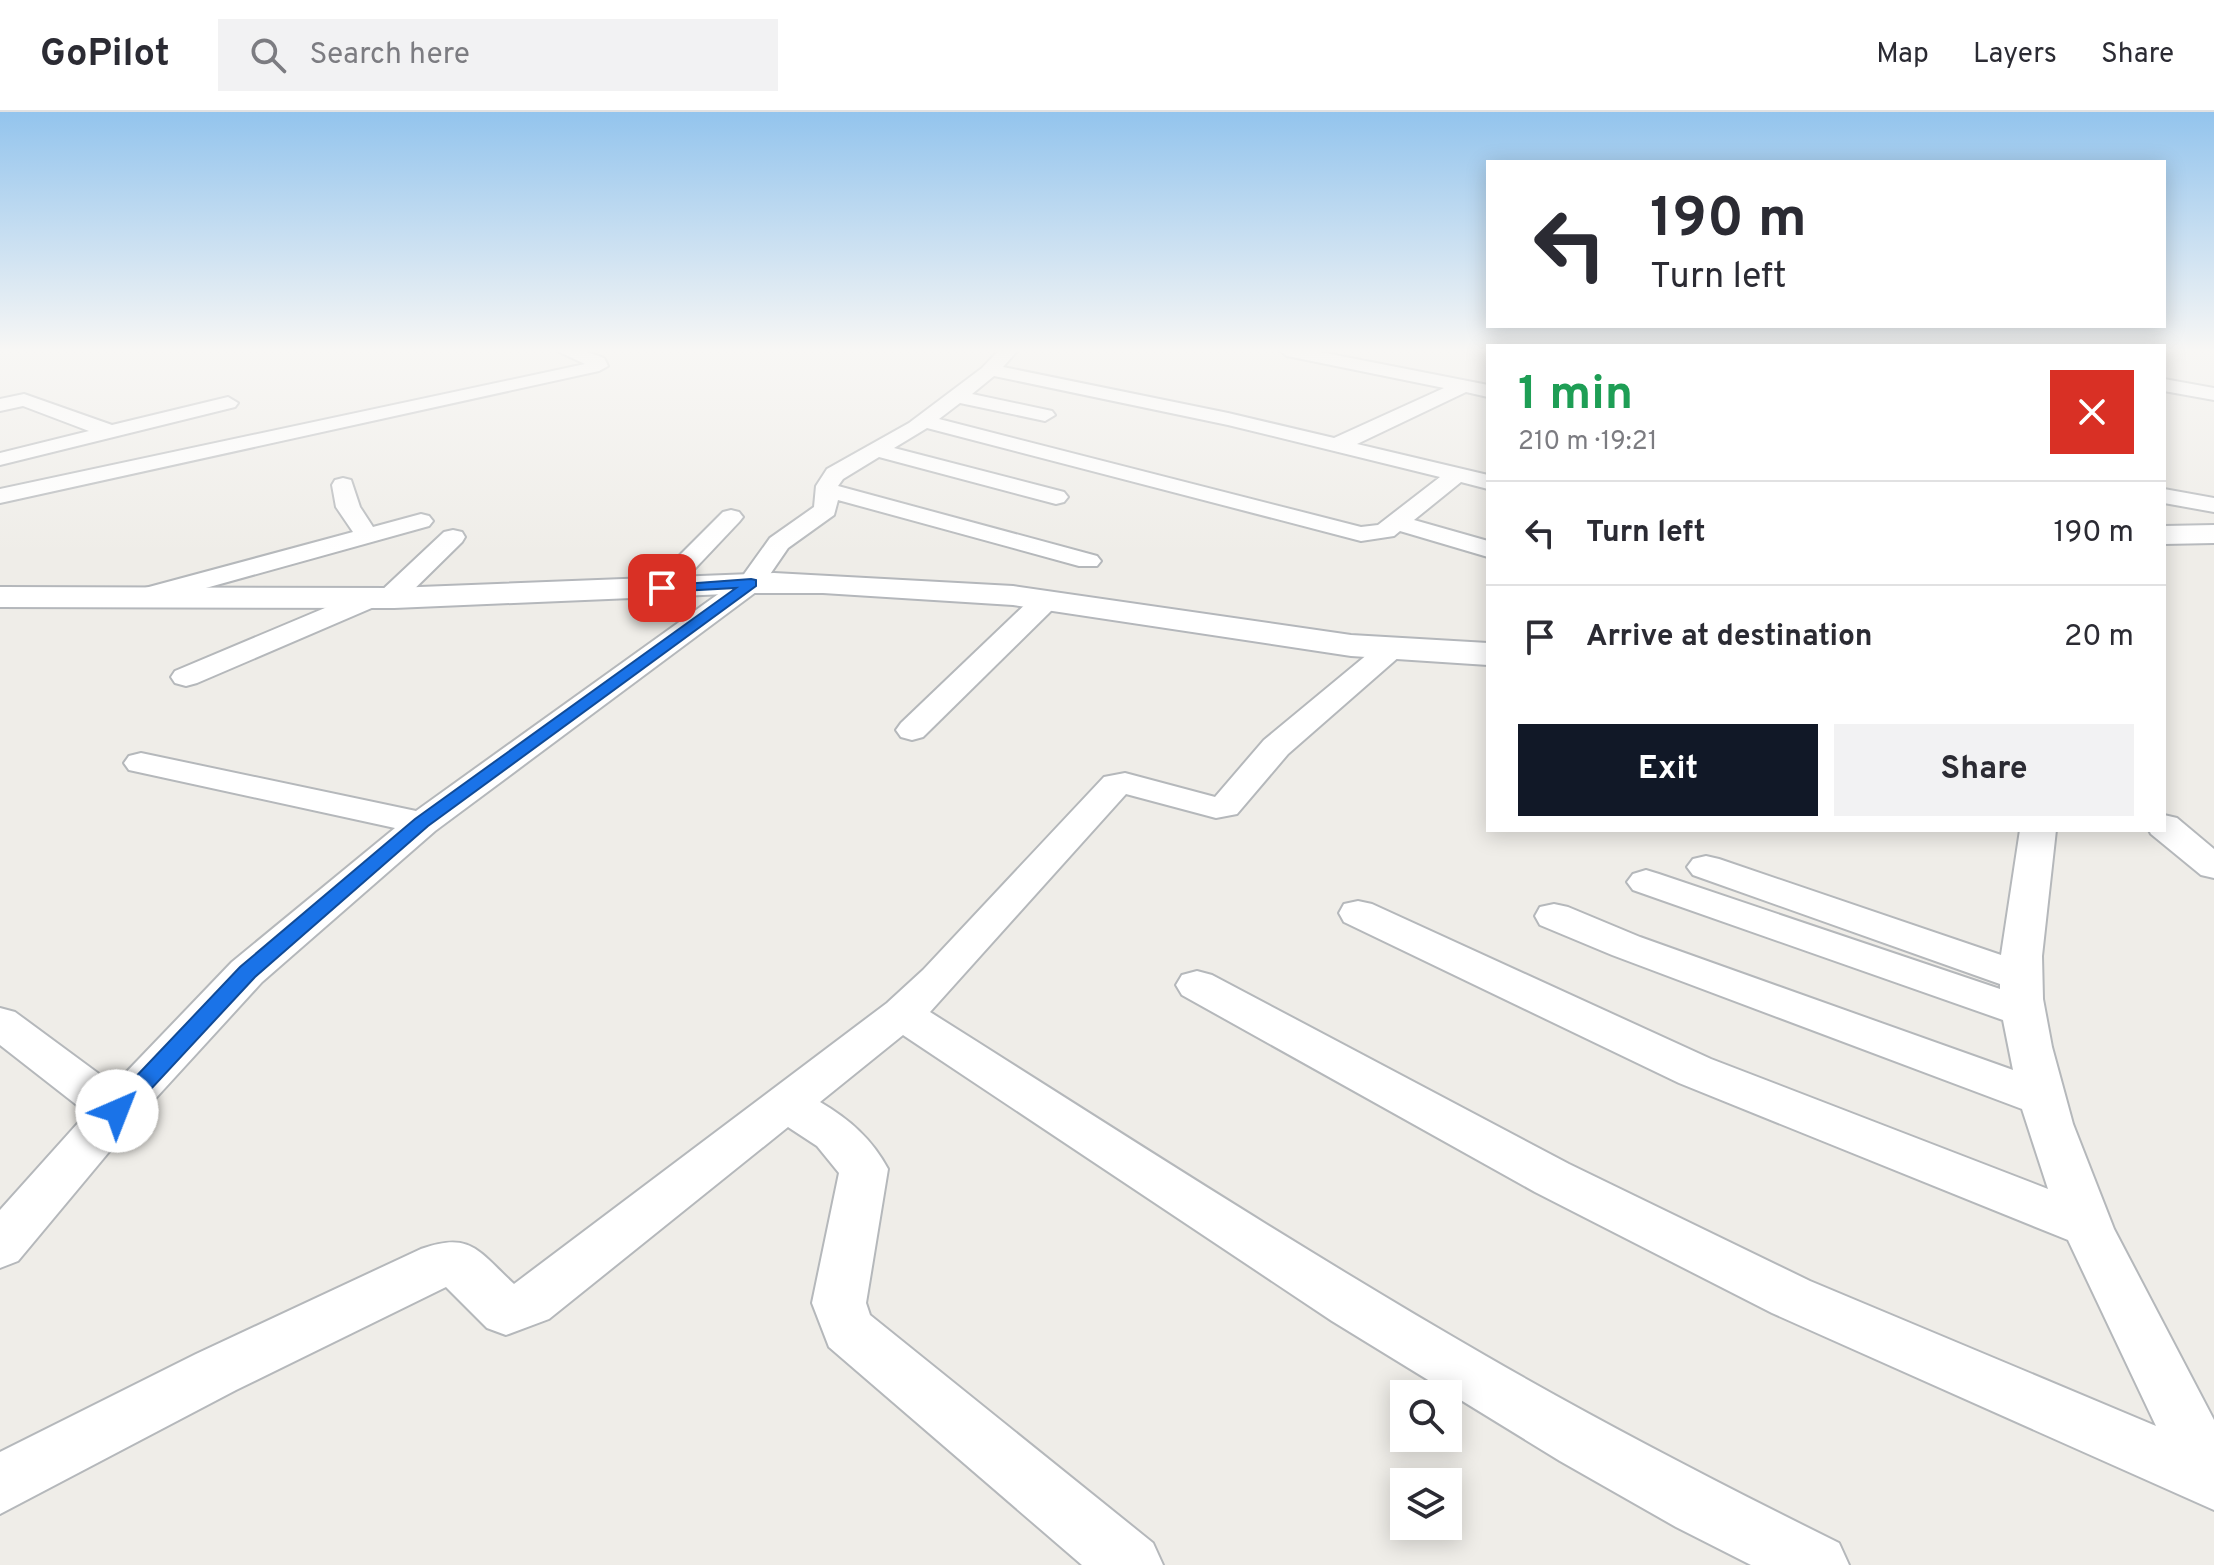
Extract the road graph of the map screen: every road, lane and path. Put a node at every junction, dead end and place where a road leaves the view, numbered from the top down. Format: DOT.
graph roads {
  1 [pos="72,418"];
  2 [pos="168,418"];
  3 [pos="360,418"];
  4 [pos="927,418"];
  5 [pos="1220,418"];
  6 [pos="1396,418"];
  7 [pos="923,421"];
  8 [pos="111,432"];
  9 [pos="1337,445"];
  10 [pos="875,450"];
  11 [pos="0,459"];
  12 [pos="1458,474"];
  13 [pos="1486,481"];
  14 [pos="343,485"];
  15 [pos="827,490"];
  16 [pos="0,496"];
  17 [pos="2166,496"];
  18 [pos="1056,497"];
  19 [pos="2214,505"];
  20 [pos="731,517"];
  21 [pos="421,521"];
  22 [pos="1397,523"];
  23 [pos="2214,534"];
  24 [pos="367,535"];
  25 [pos="2166,535"];
  26 [pos="453,537"];
  27 [pos="1486,548"];
  28 [pos="1088,561"];
  29 [pos="751,583"];
  30 [pos="662,588"];
  31 [pos="0,597"];
  32 [pos="143,597"];
  33 [pos="381,598"];
  34 [pos="1045,601"];
  35 [pos="1390,650"];
  36 [pos="1486,654"];
  37 [pos="186,677"];
  38 [pos="912,730"];
  39 [pos="141,763"];
  40 [pos="422,823"];
  41 [pos="2166,828"];
  42 [pos="2038,832"];
  43 [pos="1706,867"];
  44 [pos="2214,867"];
  45 [pos="1646,882"];
  46 [pos="1358,913"];
  47 [pos="1554,916"];
  48 [pos="1197,985"];
  49 [pos="2022,994"];
  50 [pos="902,1014"];
  51 [pos="0,1023"];
  52 [pos="2041,1098"];
  53 [pos="786,1103"];
  54 [pos="117,1111"];
  55 [pos="2087,1226"];
  56 [pos="0,1246"];
  57 [pos="2214,1480"];
  58 [pos="0,1484"];
  59 [pos="1131,1565"];
  60 [pos="1817,1565"];
  1 -- 8 [label="street"];
  2 -- 8 [label="street"];
  3 -- 16 [label="street"];
  4 -- 7 [label="street"];
  5 -- 9 [label="street"];
  6 -- 9 [label="street"];
  7 -- 10 [label="street"];
  7 -- 22 [label="street"];
  8 -- 11 [label="street"];
  9 -- 12 [label="street"];
  10 -- 15 [label="street"];
  10 -- 18 [label="street"];
  12 -- 13 [label="street"];
  12 -- 22 [label="street"];
  14 -- 24 [label="street"];
  15 -- 28 [label="street"];
  15 -- 29 [label="street"];
  17 -- 19 [label="street"];
  20 -- 30 [label="street"];
  21 -- 24 [label="street"];
  22 -- 27 [label="street"];
  23 -- 25 [label="street"];
  24 -- 32 [label="street"];
  26 -- 33 [label="street"];
  29 -- 30 [label="street"];
  29 -- 34 [label="street"];
  29 -- 40 [label="street"];
  30 -- 33 [label="street"];
  31 -- 32 [label="street"];
  32 -- 33 [label="street"];
  33 -- 37 [label="street"];
  34 -- 35 [label="street"];
  34 -- 38 [label="street"];
  35 -- 36 [label="street"];
  35 -- 50 [label="street"];
  39 -- 40 [label="street"];
  40 -- 54 [label="street"];
  41 -- 44 [label="street"];
  42 -- 49 [label="street"];
  43 -- 49 [label="street"];
  45 -- 49 [label="street"];
  46 -- 55 [label="street"];
  47 -- 52 [label="street"];
  48 -- 57 [label="street"];
  49 -- 52 [label="street"];
  50 -- 53 [label="street"];
  50 -- 60 [label="street"];
  51 -- 54 [label="street"];
  52 -- 55 [label="street"];
  53 -- 58 [label="street"];
  53 -- 59 [label="street"];
  54 -- 56 [label="street"];
  55 -- 57 [label="street"];
}
